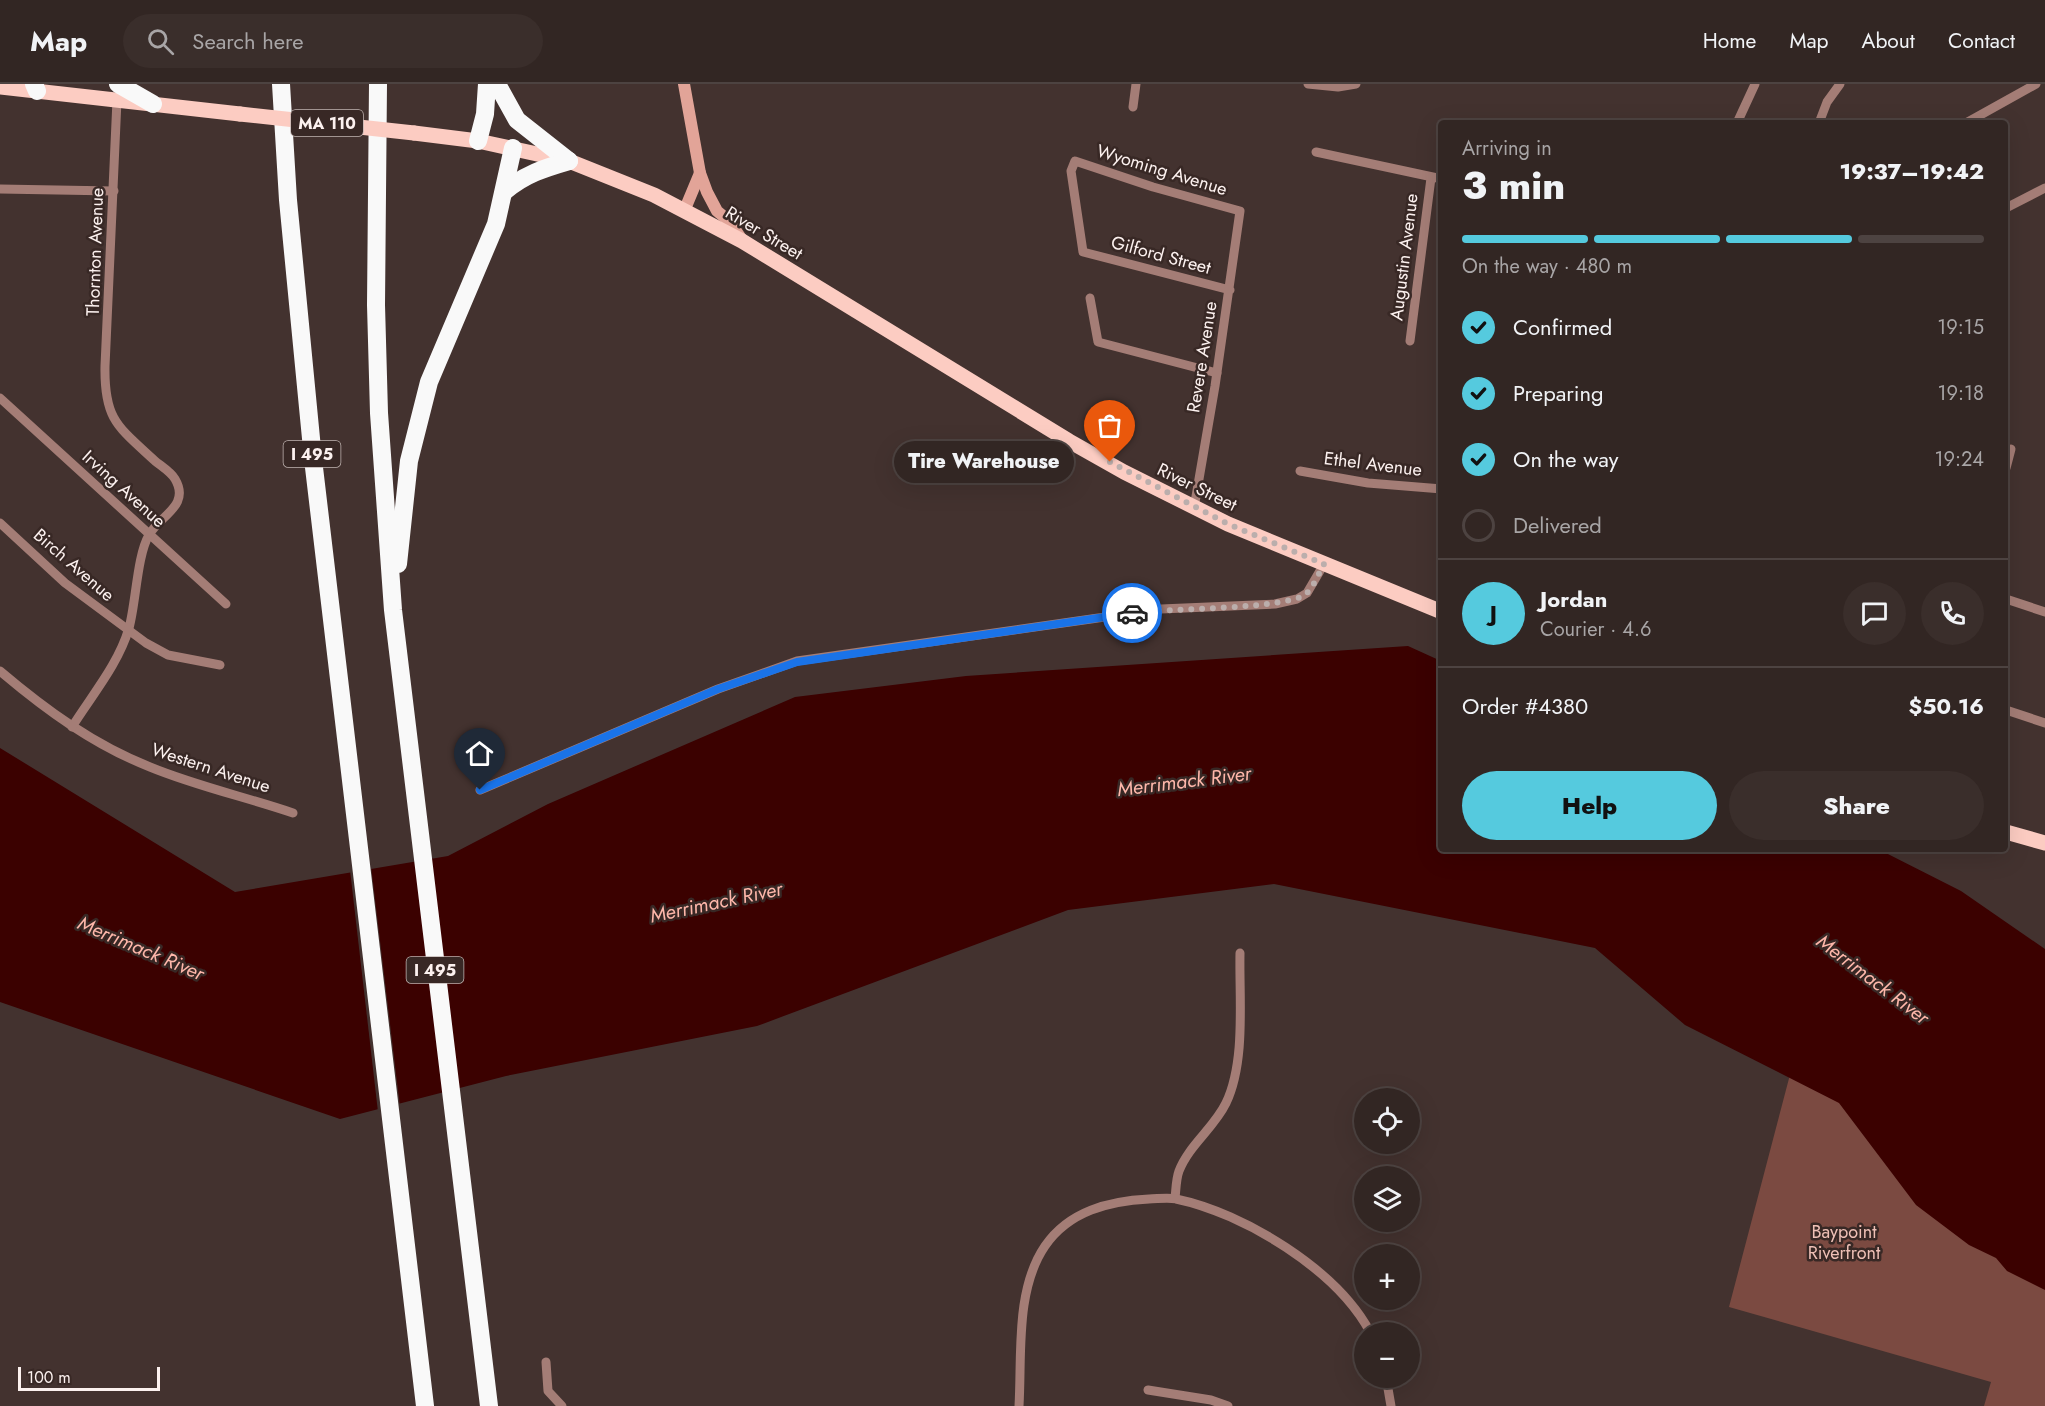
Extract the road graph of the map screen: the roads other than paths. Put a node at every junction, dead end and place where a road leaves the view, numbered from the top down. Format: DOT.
graph roads {
  1 [pos="281,84"];
  2 [pos="378,84"];
  3 [pos="487,84"];
  4 [pos="497,84"];
  5 [pos="684,84"];
  6 [pos="1136,84"];
  7 [pos="1308,84"];
  8 [pos="1356,84"];
  9 [pos="1755,84"];
  10 [pos="1840,84"];
  11 [pos="2036,84"];
  12 [pos="37,86"];
  13 [pos="0,87"];
  14 [pos="117,92"];
  15 [pos="153,104"];
  16 [pos="1133,107"];
  17 [pos="1738,120"];
  18 [pos="1820,120"];
  19 [pos="1971,120"];
  20 [pos="478,141"];
  21 [pos="513,148"];
  22 [pos="1316,152"];
  23 [pos="569,161"];
  24 [pos="700,174"];
  25 [pos="1431,178"];
  26 [pos="1438,179"];
  27 [pos="2045,188"];
  28 [pos="0,189"];
  29 [pos="114,191"];
  30 [pos="505,191"];
  31 [pos="2008,207"];
  32 [pos="685,209"];
  33 [pos="1240,211"];
  34 [pos="742,242"];
  35 [pos="1083,252"];
  36 [pos="1230,290"];
  37 [pos="1090,298"];
  38 [pos="1410,341"];
  39 [pos="1217,373"];
  40 [pos="0,398"];
  41 [pos="2011,449"];
  42 [pos="2008,460"];
  43 [pos="1300,471"];
  44 [pos="1438,489"];
  45 [pos="1194,508"];
  46 [pos="0,523"];
  47 [pos="149,534"];
  48 [pos="1324,564"];
  49 [pos="2008,600"];
  50 [pos="226,604"];
  51 [pos="393,610"];
  52 [pos="1438,610"];
  53 [pos="2045,612"];
  54 [pos="129,630"];
  55 [pos="220,665"];
  56 [pos="0,671"];
  57 [pos="2008,711"];
  58 [pos="2045,723"];
  59 [pos="72,727"];
  60 [pos="480,790"];
  61 [pos="293,813"];
  62 [pos="2008,833"];
  63 [pos="2045,843"];
  64 [pos="1240,953"];
  65 [pos="1174,1198"];
  66 [pos="1365,1322"];
  67 [pos="546,1362"];
  68 [pos="1388,1388"];
  69 [pos="1148,1390"];
  70 [pos="425,1406"];
  71 [pos="489,1406"];
  72 [pos="562,1406"];
  73 [pos="1019,1406"];
  74 [pos="1228,1406"];
  75 [pos="1391,1406"];
  1 -- 70 [label="highway, I 495"];
  2 -- 51 [label="highway, I 495"];
  3 -- 20 [label="highway"];
  4 -- 23 [label="highway"];
  5 -- 24 [label="main road"];
  6 -- 16 [label="street"];
  7 -- 8 [label="street"];
  9 -- 17 [label="street"];
  10 -- 18 [label="street"];
  11 -- 19 [label="street"];
  12 -- 13 [label="main road"];
  12 -- 14 [label="main road"];
  14 -- 15 [label="highway"];
  14 -- 29 [label="street, Thornton Avenue"];
  15 -- 20 [label="main road, River Street / MA 110, bridge"];
  20 -- 21 [label="main road, River Street / MA 110"];
  21 -- 23 [label="main road, River Street / MA 110"];
  21 -- 30 [label="highway"];
  22 -- 25 [label="street"];
  23 -- 30 [label="highway"];
  23 -- 32 [label="main road, River Street / MA 110"];
  24 -- 32 [label="main road"];
  24 -- 34 [label="main road"];
  25 -- 26 [label="street"];
  25 -- 38 [label="street, Augustin Avenue"];
  27 -- 31 [label="street"];
  28 -- 29 [label="street"];
  29 -- 47 [label="street, Thornton Avenue"];
  30 -- 51 [label="highway"];
  32 -- 34 [label="main road, River Street / MA 110"];
  33 -- 35 [label="street, Wyoming Avenue"];
  33 -- 36 [label="street, Revere Avenue"];
  34 -- 45 [label="main road, River Street / MA 110"];
  35 -- 36 [label="street, Gilford Street"];
  36 -- 39 [label="street, Revere Avenue"];
  37 -- 39 [label="street"];
  39 -- 45 [label="street, Revere Avenue"];
  40 -- 47 [label="street, Irving Avenue"];
  41 -- 42 [label="street"];
  43 -- 44 [label="street, Ethel Avenue"];
  45 -- 48 [label="main road, River Street / MA 110"];
  46 -- 54 [label="street, Birch Avenue"];
  47 -- 50 [label="street, Irving Avenue"];
  47 -- 54 [label="street"];
  48 -- 52 [label="main road, River Street / MA 110"];
  48 -- 60 [label="street"];
  49 -- 53 [label="street"];
  51 -- 71 [label="highway, I 495"];
  54 -- 55 [label="street, Birch Avenue"];
  54 -- 59 [label="street"];
  56 -- 59 [label="street, Western Avenue"];
  57 -- 58 [label="street"];
  59 -- 61 [label="street, Western Avenue"];
  62 -- 63 [label="main road"];
  64 -- 65 [label="street"];
  65 -- 66 [label="street"];
  65 -- 73 [label="street"];
  67 -- 72 [label="street"];
  68 -- 75 [label="street"];
  69 -- 74 [label="street"];
}
